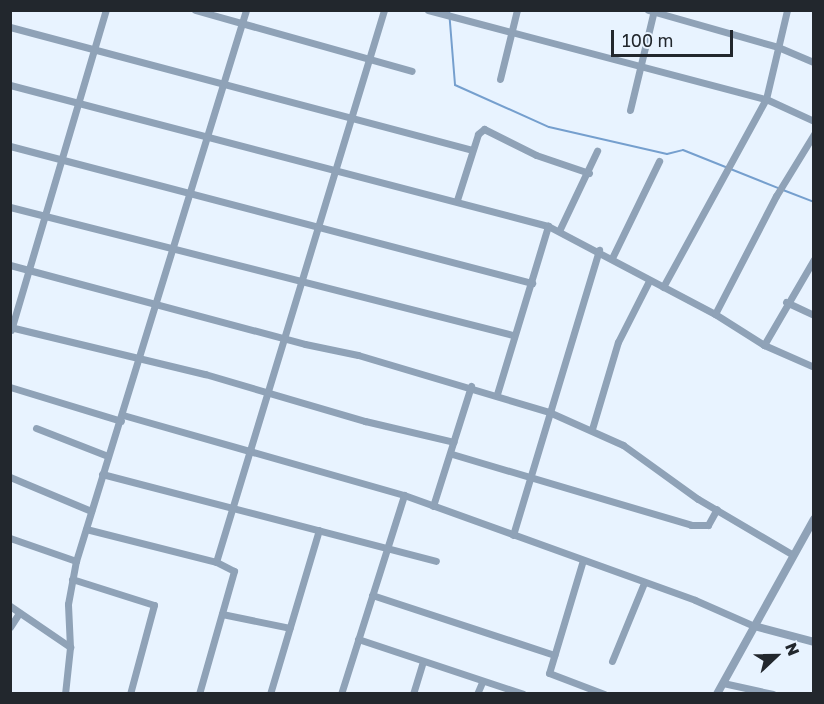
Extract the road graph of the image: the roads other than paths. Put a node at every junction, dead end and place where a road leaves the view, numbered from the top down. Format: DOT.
graph roads {
  1 [pos="106,10"];
  2 [pos="195,10"];
  3 [pos="246,10"];
  4 [pos="384,10"];
  5 [pos="429,10"];
  6 [pos="518,10"];
  7 [pos="787,10"];
  8 [pos="652,11"];
  9 [pos="242,23"];
  10 [pos="10,27"];
  11 [pos="511,33"];
  12 [pos="778,47"];
  13 [pos="95,49"];
  14 [pos="370,58"];
  15 [pos="813,62"];
  16 [pos="641,67"];
  17 [pos="412,70"];
  18 [pos="500,79"];
  19 [pos="225,82"];
  20 [pos="10,85"];
  21 [pos="766,99"];
  22 [pos="79,102"];
  23 [pos="630,110"];
  24 [pos="352,116"];
  25 [pos="813,121"];
  26 [pos="813,134"];
  27 [pos="208,140"];
  28 [pos="10,146"];
  29 [pos="472,150"];
  30 [pos="597,151"];
  31 [pos="62,159"];
  32 [pos="659,161"];
  33 [pos="335,171"];
  34 [pos="589,173"];
  35 [pos="190,194"];
  36 [pos="457,200"];
  37 [pos="10,207"];
  38 [pos="45,216"];
  39 [pos="318,225"];
  40 [pos="548,225"];
  41 [pos="559,231"];
  42 [pos="174,249"];
  43 [pos="599,250"];
  44 [pos="612,258"];
  45 [pos="813,259"];
  46 [pos="10,265"];
  47 [pos="28,270"];
  48 [pos="300,281"];
  49 [pos="649,281"];
  50 [pos="532,283"];
  51 [pos="663,287"];
  52 [pos="786,302"];
  53 [pos="158,305"];
  54 [pos="715,314"];
  55 [pos="813,315"];
  56 [pos="11,328"];
  57 [pos="513,335"];
  58 [pos="282,336"];
  59 [pos="764,345"];
  60 [pos="141,361"];
  61 [pos="813,367"];
  62 [pos="471,386"];
  63 [pos="10,387"];
  64 [pos="270,392"];
  65 [pos="496,394"];
  66 [pos="549,412"];
  67 [pos="122,418"];
  68 [pos="36,428"];
  69 [pos="592,429"];
  70 [pos="454,442"];
  71 [pos="253,451"];
  72 [pos="452,454"];
  73 [pos="108,456"];
  74 [pos="102,474"];
  75 [pos="10,477"];
  76 [pos="531,479"];
  77 [pos="404,495"];
  78 [pos="433,506"];
  79 [pos="234,508"];
  80 [pos="717,509"];
  81 [pos="91,511"];
  82 [pos="813,519"];
  83 [pos="86,529"];
  84 [pos="320,530"];
  85 [pos="513,535"];
  86 [pos="10,538"];
  87 [pos="388,547"];
  88 [pos="793,555"];
  89 [pos="583,560"];
  90 [pos="76,561"];
  91 [pos="436,561"];
  92 [pos="216,562"];
  93 [pos="72,579"];
  94 [pos="644,583"];
  95 [pos="372,595"];
  96 [pos="10,606"];
  97 [pos="19,613"];
  98 [pos="222,614"];
  99 [pos="754,626"];
  100 [pos="10,627"];
  101 [pos="290,628"];
  102 [pos="358,639"];
  103 [pos="813,642"];
  104 [pos="70,647"];
  105 [pos="554,655"];
  106 [pos="423,661"];
  107 [pos="612,661"];
  108 [pos="482,681"];
  109 [pos="723,682"];
  110 [pos="65,693"];
  111 [pos="130,693"];
  112 [pos="199,693"];
  113 [pos="270,693"];
  114 [pos="341,693"];
  115 [pos="413,693"];
  116 [pos="477,693"];
  117 [pos="523,693"];
  118 [pos="604,693"];
  119 [pos="717,693"];
  120 [pos="773,693"];
  1 -- 13 [label="street"];
  2 -- 9 [label="street"];
  3 -- 9 [label="street"];
  4 -- 14 [label="street"];
  5 -- 11 [label="street"];
  6 -- 11 [label="street"];
  7 -- 12 [label="street"];
  8 -- 12 [label="street"];
  8 -- 16 [label="street"];
  9 -- 14 [label="street"];
  9 -- 19 [label="street"];
  10 -- 13 [label="street"];
  11 -- 16 [label="street"];
  11 -- 18 [label="street"];
  12 -- 15 [label="street"];
  12 -- 21 [label="street"];
  13 -- 19 [label="street"];
  13 -- 22 [label="street"];
  14 -- 17 [label="street"];
  14 -- 24 [label="street"];
  16 -- 21 [label="street"];
  16 -- 23 [label="street"];
  19 -- 24 [label="street"];
  19 -- 27 [label="street"];
  20 -- 22 [label="street"];
  21 -- 25 [label="street"];
  21 -- 51 [label="street"];
  22 -- 27 [label="street"];
  22 -- 31 [label="street"];
  24 -- 29 [label="street"];
  24 -- 33 [label="street"];
  26 -- 54 [label="street"];
  27 -- 33 [label="street"];
  27 -- 35 [label="street"];
  28 -- 31 [label="street"];
  29 -- 34 [label="street"];
  29 -- 36 [label="street"];
  30 -- 34 [label="street"];
  31 -- 35 [label="street"];
  31 -- 38 [label="street"];
  32 -- 44 [label="street"];
  33 -- 36 [label="street"];
  33 -- 39 [label="street"];
  34 -- 41 [label="street"];
  35 -- 39 [label="street"];
  35 -- 42 [label="street"];
  36 -- 40 [label="street"];
  37 -- 38 [label="street"];
  38 -- 42 [label="street"];
  38 -- 47 [label="street"];
  39 -- 48 [label="street"];
  39 -- 50 [label="street"];
  40 -- 41 [label="street"];
  40 -- 50 [label="street"];
  41 -- 43 [label="street"];
  42 -- 48 [label="street"];
  42 -- 53 [label="street"];
  43 -- 44 [label="street"];
  43 -- 66 [label="street"];
  44 -- 49 [label="street"];
  45 -- 52 [label="street"];
  46 -- 47 [label="street"];
  47 -- 53 [label="street"];
  47 -- 56 [label="street"];
  48 -- 57 [label="street"];
  48 -- 58 [label="street"];
  49 -- 51 [label="street"];
  49 -- 69 [label="street"];
  50 -- 57 [label="street"];
  51 -- 54 [label="street"];
  52 -- 55 [label="street"];
  52 -- 59 [label="street"];
  53 -- 58 [label="street"];
  53 -- 60 [label="street"];
  54 -- 59 [label="street"];
  56 -- 60 [label="street"];
  57 -- 65 [label="street"];
  58 -- 62 [label="street"];
  58 -- 64 [label="street"];
  59 -- 61 [label="street"];
  60 -- 64 [label="street"];
  60 -- 67 [label="street"];
  62 -- 65 [label="street"];
  62 -- 70 [label="street"];
  63 -- 67 [label="street"];
  64 -- 70 [label="street"];
  64 -- 71 [label="street"];
  65 -- 66 [label="street"];
  66 -- 69 [label="street"];
  66 -- 76 [label="street"];
  67 -- 71 [label="street"];
  67 -- 73 [label="street"];
  68 -- 73 [label="street"];
  69 -- 80 [label="street"];
  70 -- 72 [label="street"];
  71 -- 77 [label="street"];
  71 -- 79 [label="street"];
  72 -- 76 [label="street"];
  72 -- 78 [label="street"];
  73 -- 74 [label="street"];
  74 -- 79 [label="street"];
  74 -- 81 [label="street"];
  75 -- 81 [label="street"];
  76 -- 80 [label="street"];
  76 -- 85 [label="street"];
  77 -- 78 [label="street"];
  77 -- 87 [label="street"];
  78 -- 85 [label="street"];
  79 -- 84 [label="street"];
  79 -- 92 [label="street"];
  80 -- 88 [label="street"];
  81 -- 83 [label="street"];
  82 -- 88 [label="street"];
  83 -- 90 [label="street"];
  83 -- 92 [label="street"];
  84 -- 87 [label="street"];
  84 -- 101 [label="street"];
  85 -- 89 [label="street"];
  86 -- 90 [label="street"];
  87 -- 91 [label="street"];
  87 -- 95 [label="street"];
  88 -- 99 [label="street"];
  89 -- 94 [label="street"];
  89 -- 105 [label="street"];
  90 -- 93 [label="street"];
  92 -- 98 [label="street"];
  93 -- 104 [label="street"];
  93 -- 111 [label="street"];
  94 -- 99 [label="street"];
  94 -- 107 [label="street"];
  95 -- 102 [label="street"];
  95 -- 105 [label="street"];
  96 -- 97 [label="street"];
  97 -- 100 [label="street"];
  97 -- 104 [label="street"];
  98 -- 101 [label="street"];
  98 -- 112 [label="street"];
  99 -- 103 [label="street"];
  99 -- 109 [label="street"];
  101 -- 113 [label="street"];
  102 -- 106 [label="street"];
  102 -- 114 [label="street"];
  104 -- 110 [label="street"];
  105 -- 118 [label="street"];
  106 -- 108 [label="street"];
  106 -- 115 [label="street"];
  108 -- 116 [label="street"];
  108 -- 117 [label="street"];
  109 -- 119 [label="street"];
  109 -- 120 [label="street"];
}
